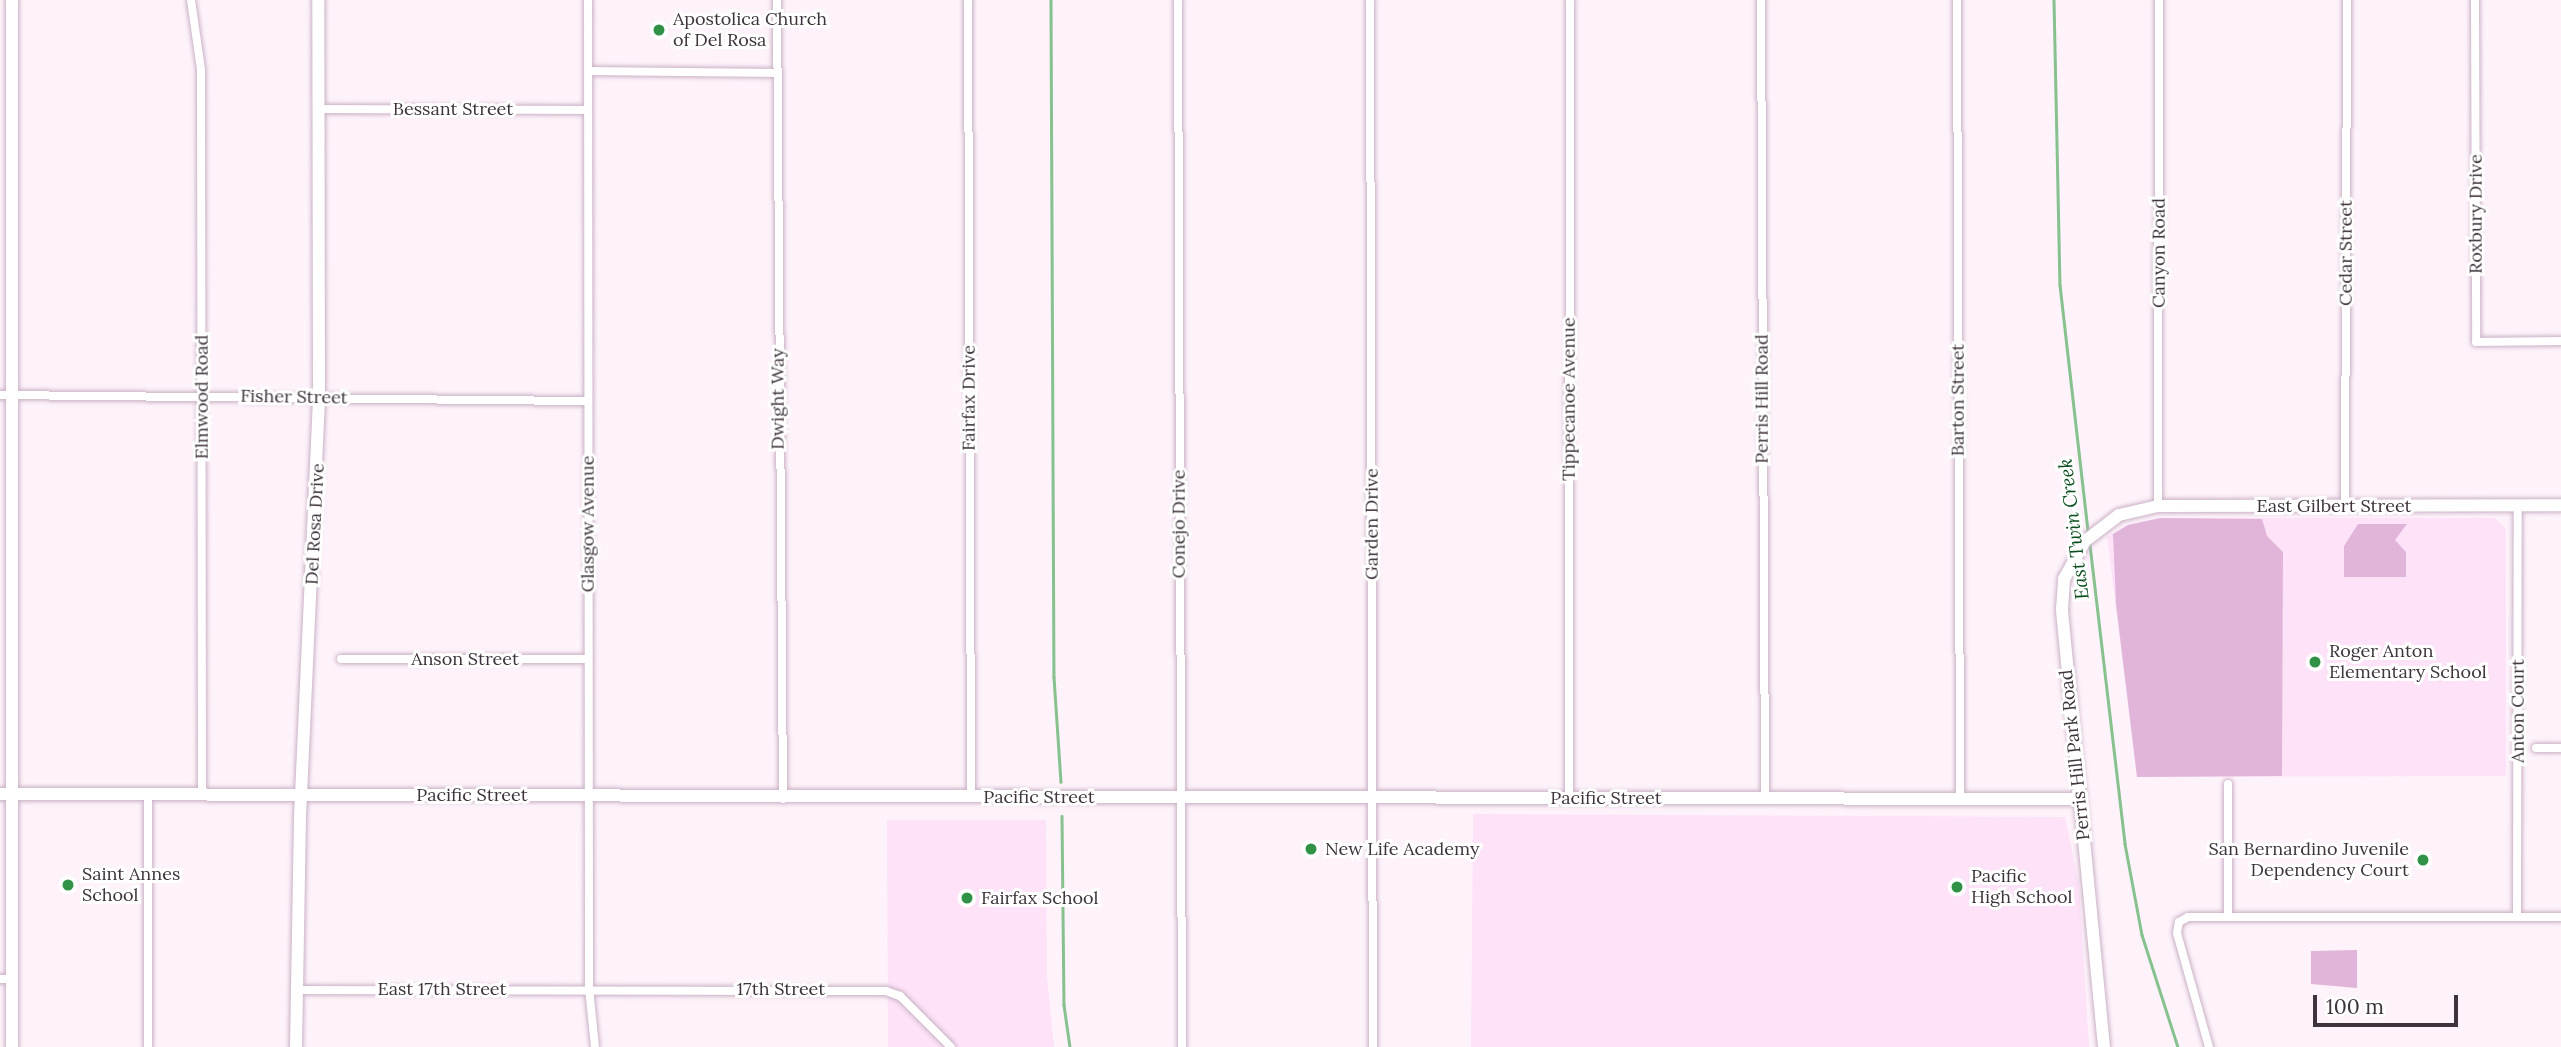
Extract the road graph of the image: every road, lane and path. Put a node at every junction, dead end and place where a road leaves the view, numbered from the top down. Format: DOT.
graph roads {
  1 [pos="12,0"];
  2 [pos="191,0"];
  3 [pos="318,0"];
  4 [pos="588,0"];
  5 [pos="777,0"];
  6 [pos="968,0"];
  7 [pos="1178,0"];
  8 [pos="1370,0"];
  9 [pos="1570,0"];
  10 [pos="1761,0"];
  11 [pos="1956,0"];
  12 [pos="2159,0"];
  13 [pos="2347,0"];
  14 [pos="2474,0"];
  15 [pos="589,71"];
  16 [pos="777,73"];
  17 [pos="318,109"];
  18 [pos="588,110"];
  19 [pos="2561,341"];
  20 [pos="5,395"];
  21 [pos="202,396"];
  22 [pos="319,398"];
  23 [pos="587,401"];
  24 [pos="2518,505"];
  25 [pos="2561,505"];
  26 [pos="2158,506"];
  27 [pos="2345,506"];
  28 [pos="2106,523"];
  29 [pos="341,659"];
  30 [pos="588,659"];
  31 [pos="2536,748"];
  32 [pos="2561,748"];
  33 [pos="2228,784"];
  34 [pos="4,794"];
  35 [pos="148,795"];
  36 [pos="202,795"];
  37 [pos="301,795"];
  38 [pos="589,795"];
  39 [pos="971,796"];
  40 [pos="1180,797"];
  41 [pos="1373,797"];
  42 [pos="1569,798"];
  43 [pos="1765,798"];
  44 [pos="783,799"];
  45 [pos="1959,799"];
  46 [pos="2078,799"];
  47 [pos="2228,916"];
  48 [pos="2517,917"];
  49 [pos="2561,917"];
  50 [pos="6,979"];
  51 [pos="589,988"];
  52 [pos="295,990"];
  53 [pos="12,1047"];
  54 [pos="148,1047"];
  55 [pos="296,1047"];
  56 [pos="595,1047"];
  57 [pos="951,1047"];
  58 [pos="1182,1047"];
  59 [pos="1373,1047"];
  60 [pos="2104,1047"];
  61 [pos="2209,1047"];
  1 -- 20 [label="street"];
  2 -- 21 [label="street, Elmwood Road"];
  3 -- 17 [label="street, Del Rosa Drive"];
  4 -- 15 [label="street, Glasgow Avenue"];
  5 -- 16 [label="street, Dwight Way"];
  6 -- 39 [label="street, Fairfax Drive"];
  7 -- 40 [label="street, Conejo Drive"];
  8 -- 41 [label="street, Garden Drive"];
  9 -- 42 [label="street, Tippecanoe Avenue"];
  10 -- 43 [label="street, Perris Hill Road"];
  11 -- 45 [label="street, Barton Street"];
  12 -- 26 [label="street, Canyon Road"];
  13 -- 27 [label="street, Cedar Street"];
  14 -- 19 [label="street, Roxbury Drive"];
  15 -- 16 [label="street"];
  15 -- 18 [label="street, Glasgow Avenue"];
  16 -- 44 [label="street, Dwight Way"];
  17 -- 18 [label="street, Bessant Street"];
  17 -- 22 [label="street, Del Rosa Drive"];
  18 -- 23 [label="street, Glasgow Avenue"];
  20 -- 21 [label="street, Fisher Street"];
  20 -- 34 [label="street"];
  21 -- 22 [label="street, Fisher Street"];
  21 -- 36 [label="street, Elmwood Road"];
  22 -- 23 [label="street, Fisher Street"];
  22 -- 37 [label="street, Del Rosa Drive"];
  23 -- 30 [label="street, Glasgow Avenue"];
  24 -- 25 [label="street, East Gilbert Street"];
  24 -- 27 [label="street, East Gilbert Street"];
  24 -- 48 [label="street, Anton Court"];
  26 -- 27 [label="street, East Gilbert Street"];
  26 -- 28 [label="street, East Gilbert Street"];
  28 -- 46 [label="street, Perris Hill Park Road"];
  29 -- 30 [label="street, Anson Street"];
  30 -- 38 [label="street, Glasgow Avenue"];
  31 -- 32 [label="street"];
  33 -- 47 [label="street"];
  34 -- 35 [label="street, Pacific Street"];
  34 -- 50 [label="street"];
  35 -- 36 [label="street, Pacific Street"];
  35 -- 54 [label="street"];
  36 -- 37 [label="street, Pacific Street"];
  37 -- 38 [label="street, Pacific Street"];
  37 -- 52 [label="street, Del Rosa Drive"];
  38 -- 44 [label="street, Pacific Street"];
  38 -- 51 [label="street, Glasgow Avenue"];
  39 -- 40 [label="street, Pacific Street"];
  39 -- 44 [label="street, Pacific Street"];
  40 -- 41 [label="street, Pacific Street"];
  40 -- 58 [label="street, Conejo Drive"];
  41 -- 42 [label="street, Pacific Street"];
  41 -- 59 [label="street, Garden Drive"];
  42 -- 43 [label="street, Pacific Street"];
  43 -- 45 [label="street, Pacific Street"];
  45 -- 46 [label="street, Pacific Street"];
  46 -- 60 [label="street, Perris Hill Park Road"];
  47 -- 48 [label="street"];
  47 -- 61 [label="street"];
  48 -- 49 [label="street"];
  50 -- 53 [label="street"];
  51 -- 52 [label="street, East 17th Street"];
  51 -- 56 [label="street, Glasgow Avenue"];
  51 -- 57 [label="street, 17th Street"];
  52 -- 55 [label="street, Del Rosa Drive"];
}
